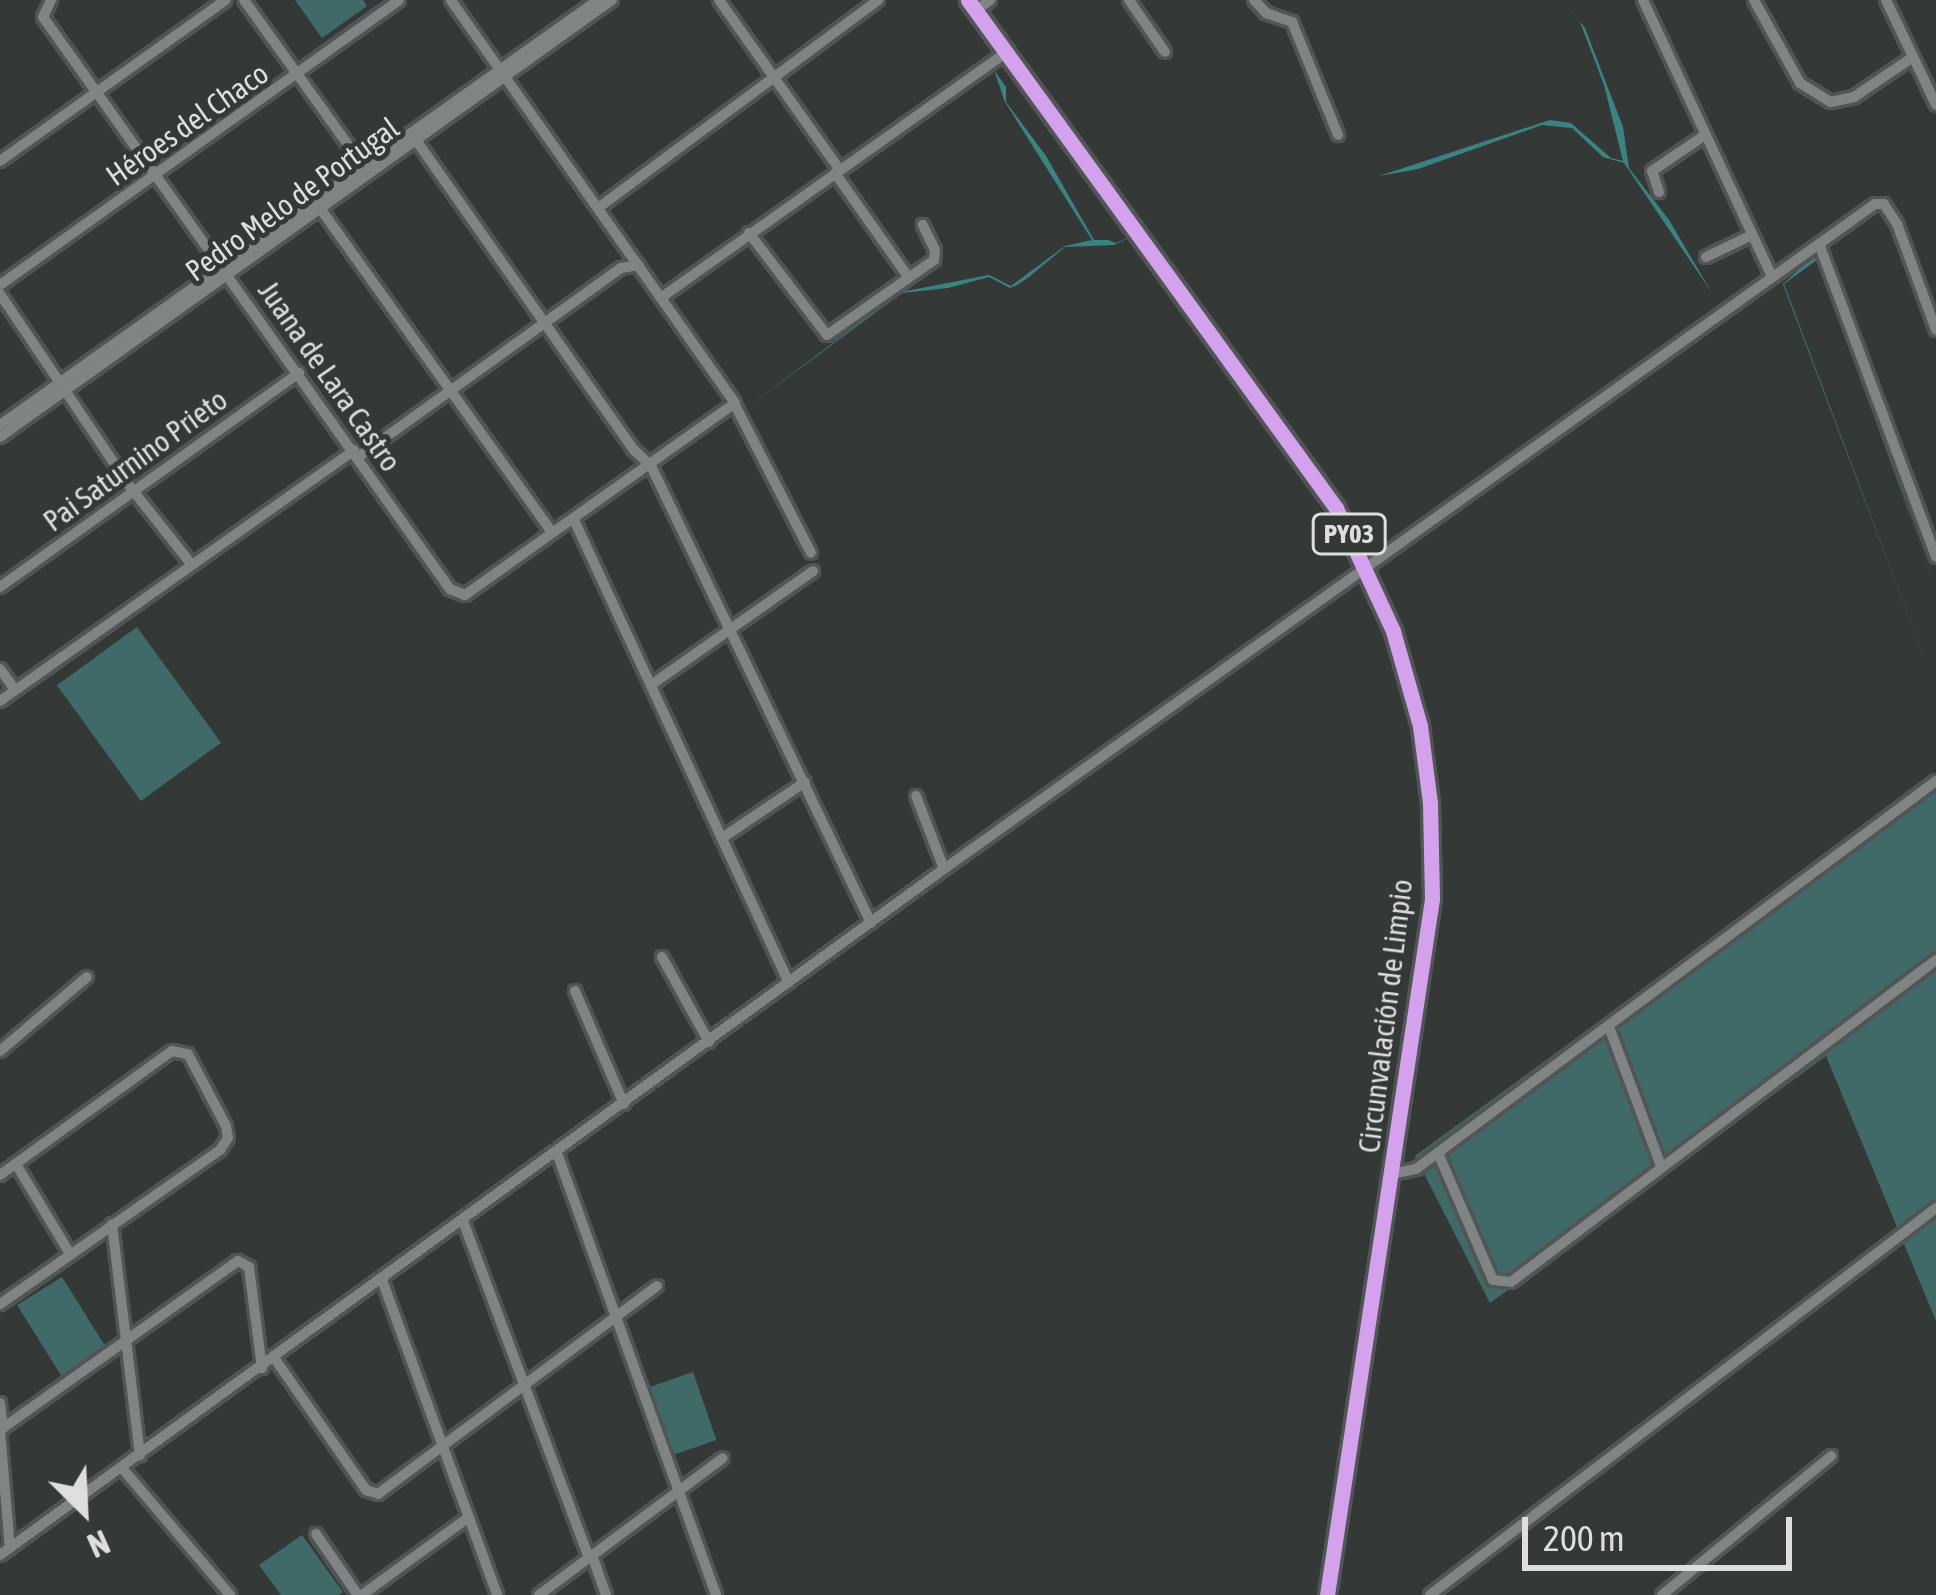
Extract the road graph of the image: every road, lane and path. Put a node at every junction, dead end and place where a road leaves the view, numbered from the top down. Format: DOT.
graph roads {
  1 [pos="51,0"];
  2 [pos="226,0"];
  3 [pos="244,0"];
  4 [pos="399,0"];
  5 [pos="451,0"];
  6 [pos="598,0"];
  7 [pos="612,0"];
  8 [pos="719,0"];
  9 [pos="878,0"];
  10 [pos="991,0"];
  11 [pos="1130,0"];
  12 [pos="1254,0"];
  13 [pos="1643,0"];
  14 [pos="1754,0"];
  15 [pos="1886,0"];
  16 [pos="972,5"];
  17 [pos="1007,51"];
  18 [pos="1166,52"];
  19 [pos="1913,58"];
  20 [pos="503,73"];
  21 [pos="298,74"];
  22 [pos="773,77"];
  23 [pos="96,92"];
  24 [pos="1936,105"];
  25 [pos="1338,135"];
  26 [pos="1706,135"];
  27 [pos="414,136"];
  28 [pos="0,161"];
  29 [pos="366,170"];
  30 [pos="838,172"];
  31 [pos="155,177"];
  32 [pos="1659,192"];
  33 [pos="317,205"];
  34 [pos="598,208"];
  35 [pos="923,225"];
  36 [pos="749,233"];
  37 [pos="1751,235"];
  38 [pos="1819,244"];
  39 [pos="1706,257"];
  40 [pos="639,265"];
  41 [pos="226,270"];
  42 [pos="1771,274"];
  43 [pos="909,278"];
  44 [pos="0,285"];
  45 [pos="0,294"];
  46 [pos="662,297"];
  47 [pos="544,323"];
  48 [pos="1936,330"];
  49 [pos="299,373"];
  50 [pos="63,387"];
  51 [pos="451,390"];
  52 [pos="735,405"];
  53 [pos="0,425"];
  54 [pos="0,437"];
  55 [pos="356,454"];
  56 [pos="651,466"];
  57 [pos="134,491"];
  58 [pos="574,520"];
  59 [pos="551,531"];
  60 [pos="811,553"];
  61 [pos="1936,556"];
  62 [pos="193,565"];
  63 [pos="1366,567"];
  64 [pos="813,571"];
  65 [pos="0,587"];
  66 [pos="732,628"];
  67 [pos="0,669"];
  68 [pos="651,685"];
  69 [pos="15,690"];
  70 [pos="0,701"];
  71 [pos="805,782"];
  72 [pos="1936,782"];
  73 [pos="916,796"];
  74 [pos="722,838"];
  75 [pos="944,869"];
  76 [pos="871,923"];
  77 [pos="662,957"];
  78 [pos="1936,960"];
  79 [pos="88,977"];
  80 [pos="789,983"];
  81 [pos="574,991"];
  82 [pos="1609,1027"];
  83 [pos="709,1042"];
  84 [pos="0,1051"];
  85 [pos="624,1104"];
  86 [pos="556,1153"];
  87 [pos="1438,1154"];
  88 [pos="16,1164"];
  89 [pos="1661,1166"];
  90 [pos="1392,1174"];
  91 [pos="0,1175"];
  92 [pos="1936,1208"];
  93 [pos="463,1221"];
  94 [pos="112,1224"];
  95 [pos="70,1254"];
  96 [pos="382,1280"];
  97 [pos="657,1286"];
  98 [pos="0,1304"];
  99 [pos="615,1318"];
  100 [pos="126,1341"];
  101 [pos="274,1359"];
  102 [pos="262,1369"];
  103 [pos="524,1385"];
  104 [pos="0,1402"];
  105 [pos="1,1429"];
  106 [pos="443,1446"];
  107 [pos="140,1455"];
  108 [pos="1831,1456"];
  109 [pos="723,1459"];
  110 [pos="122,1468"];
  111 [pos="678,1492"];
  112 [pos="469,1517"];
  113 [pos="316,1534"];
  114 [pos="5,1552"];
  115 [pos="591,1557"];
  116 [pos="230,1595"];
  117 [pos="360,1595"];
  118 [pos="497,1595"];
  119 [pos="539,1595"];
  120 [pos="606,1595"];
  121 [pos="716,1595"];
  122 [pos="1327,1595"];
  123 [pos="1430,1595"];
  124 [pos="1662,1595"];
  1 -- 23 [label="street, Juana de Lara Castro"];
  2 -- 23 [label="street"];
  3 -- 21 [label="street"];
  4 -- 21 [label="street, Héroes del Chaco"];
  5 -- 20 [label="street"];
  6 -- 20 [label="street, Pedro Melo de Portugal"];
  7 -- 20 [label="street, Pedro Melo de Portugal"];
  8 -- 22 [label="street"];
  9 -- 22 [label="street"];
  10 -- 16 [label="street"];
  11 -- 18 [label="street"];
  12 -- 25 [label="street"];
  13 -- 26 [label="street"];
  14 -- 19 [label="street"];
  15 -- 19 [label="street"];
  16 -- 17 [label="highway, Circunvalación de Limpio / PY03"];
  17 -- 30 [label="street"];
  17 -- 63 [label="highway, Circunvalación de Limpio / PY03"];
  19 -- 24 [label="street"];
  20 -- 27 [label="street, Pedro Melo de Portugal"];
  20 -- 34 [label="street"];
  21 -- 29 [label="street"];
  21 -- 31 [label="street, Héroes del Chaco"];
  22 -- 30 [label="street"];
  22 -- 34 [label="street"];
  23 -- 28 [label="street"];
  23 -- 31 [label="street, Juana de Lara Castro"];
  26 -- 32 [label="street"];
  26 -- 37 [label="street"];
  27 -- 29 [label="street, Pedro Melo de Portugal"];
  27 -- 47 [label="street"];
  29 -- 33 [label="street, Pedro Melo de Portugal"];
  30 -- 36 [label="street"];
  30 -- 43 [label="street"];
  31 -- 41 [label="street, Juana de Lara Castro"];
  31 -- 44 [label="street, Héroes del Chaco"];
  33 -- 41 [label="street, Pedro Melo de Portugal"];
  33 -- 51 [label="street"];
  34 -- 40 [label="street"];
  35 -- 43 [label="street"];
  36 -- 43 [label="street"];
  36 -- 46 [label="street"];
  37 -- 39 [label="street"];
  37 -- 42 [label="street"];
  38 -- 42 [label="street"];
  38 -- 48 [label="street"];
  38 -- 61 [label="street"];
  40 -- 46 [label="street"];
  40 -- 47 [label="street"];
  41 -- 49 [label="street, Juana de Lara Castro"];
  41 -- 50 [label="street, Pedro Melo de Portugal"];
  42 -- 63 [label="street"];
  45 -- 50 [label="street"];
  46 -- 52 [label="street"];
  47 -- 51 [label="street"];
  47 -- 56 [label="street"];
  49 -- 55 [label="street, Juana de Lara Castro"];
  49 -- 57 [label="street, Pai Saturnino Prieto"];
  50 -- 53 [label="street, Pedro Melo de Portugal"];
  50 -- 54 [label="street, Pedro Melo de Portugal"];
  50 -- 57 [label="street"];
  51 -- 55 [label="street"];
  51 -- 59 [label="street"];
  52 -- 56 [label="street"];
  52 -- 60 [label="street"];
  55 -- 59 [label="street, Juana de Lara Castro"];
  55 -- 62 [label="street"];
  56 -- 58 [label="street"];
  56 -- 66 [label="street"];
  57 -- 62 [label="street"];
  57 -- 65 [label="street, Pai Saturnino Prieto"];
  58 -- 59 [label="street"];
  58 -- 68 [label="street"];
  62 -- 69 [label="street"];
  63 -- 75 [label="street"];
  63 -- 90 [label="highway, Circunvalación de Limpio / PY03"];
  64 -- 66 [label="street"];
  66 -- 68 [label="street"];
  66 -- 71 [label="street"];
  67 -- 69 [label="street"];
  68 -- 74 [label="street"];
  69 -- 70 [label="street"];
  71 -- 74 [label="street"];
  71 -- 76 [label="street"];
  72 -- 82 [label="street"];
  73 -- 75 [label="street"];
  74 -- 80 [label="street"];
  75 -- 76 [label="street"];
  76 -- 80 [label="street"];
  77 -- 83 [label="street"];
  78 -- 89 [label="street"];
  79 -- 84 [label="street"];
  80 -- 83 [label="street"];
  81 -- 85 [label="street"];
  82 -- 87 [label="street"];
  82 -- 89 [label="street"];
  83 -- 85 [label="street"];
  85 -- 86 [label="street"];
  86 -- 93 [label="street"];
  86 -- 99 [label="street"];
  87 -- 89 [label="street"];
  87 -- 90 [label="street"];
  88 -- 91 [label="street"];
  88 -- 94 [label="street"];
  88 -- 95 [label="street"];
  90 -- 122 [label="highway, Circunvalación de Limpio / PY03"];
  92 -- 123 [label="street"];
  93 -- 96 [label="street"];
  93 -- 103 [label="street"];
  94 -- 95 [label="street"];
  94 -- 100 [label="street"];
  95 -- 98 [label="street"];
  96 -- 101 [label="street"];
  96 -- 106 [label="street"];
  97 -- 99 [label="street"];
  99 -- 103 [label="street"];
  99 -- 111 [label="street"];
  100 -- 102 [label="street"];
  100 -- 105 [label="street"];
  100 -- 107 [label="street"];
  101 -- 102 [label="street"];
  101 -- 106 [label="street"];
  102 -- 107 [label="street"];
  103 -- 106 [label="street"];
  103 -- 115 [label="street"];
  104 -- 105 [label="street"];
  105 -- 114 [label="street"];
  106 -- 112 [label="street"];
  107 -- 110 [label="street"];
  108 -- 124 [label="street"];
  109 -- 111 [label="street"];
  110 -- 114 [label="street"];
  110 -- 116 [label="street"];
  111 -- 115 [label="street"];
  111 -- 121 [label="street"];
  112 -- 117 [label="street"];
  112 -- 118 [label="street"];
  113 -- 117 [label="street"];
  115 -- 119 [label="street"];
  115 -- 120 [label="street"];
}
